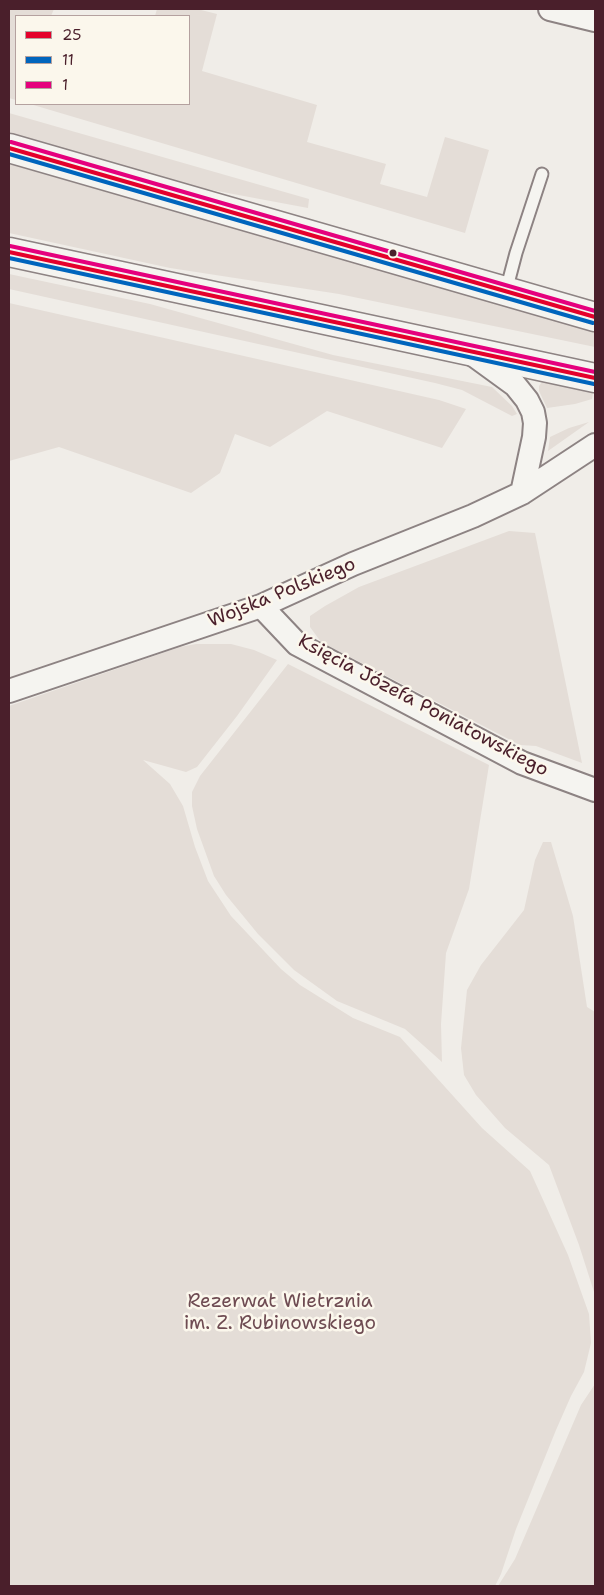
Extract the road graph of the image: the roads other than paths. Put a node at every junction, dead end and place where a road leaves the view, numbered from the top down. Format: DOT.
graph roads {
  1 [pos="550,9"];
  2 [pos="595,20"];
  3 [pos="9,148"];
  4 [pos="542,174"];
  5 [pos="9,252"];
  6 [pos="506,292"];
  7 [pos="595,317"];
  8 [pos="468,351"];
  9 [pos="595,378"];
  10 [pos="595,445"];
  11 [pos="522,493"];
  12 [pos="261,606"];
  13 [pos="9,691"];
  14 [pos="595,790"];
  1 -- 2 [label="street"];
  3 -- 6 [label="main road"];
  4 -- 6 [label="lane"];
  5 -- 8 [label="main road"];
  6 -- 7 [label="main road"];
  8 -- 9 [label="main road"];
  8 -- 11 [label="street"];
  10 -- 11 [label="street, Wojska Polskiego"];
  11 -- 12 [label="street, Wojska Polskiego"];
  12 -- 13 [label="street, Wojska Polskiego"];
  12 -- 14 [label="street, Księcia Józefa Poniatowskiego"];
}
